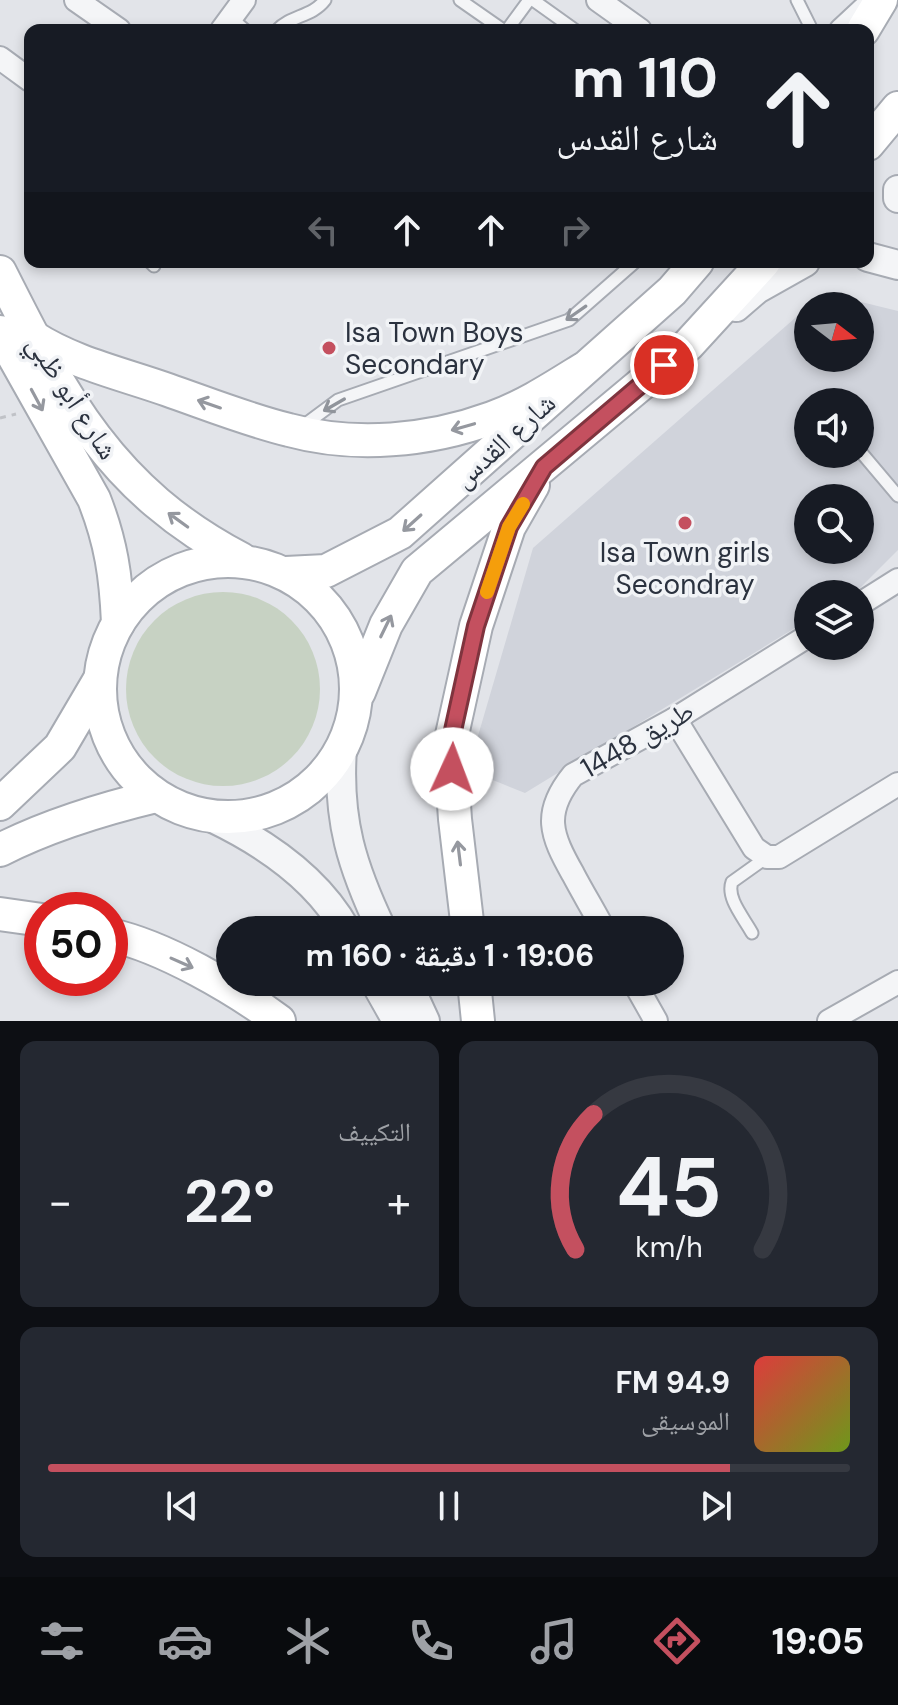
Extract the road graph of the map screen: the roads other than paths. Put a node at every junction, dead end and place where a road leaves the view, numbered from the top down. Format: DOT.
graph roads {
  1 [pos="76,0"];
  2 [pos="325,0"];
  3 [pos="460,0"];
  4 [pos="531,0"];
  5 [pos="598,0"];
  6 [pos="797,0"];
  7 [pos="872,0"];
  8 [pos="881,0"];
  9 [pos="110,24"];
  10 [pos="284,24"];
  11 [pos="496,24"];
  12 [pos="510,24"];
  13 [pos="566,24"];
  14 [pos="627,24"];
  15 [pos="809,24"];
  16 [pos="847,24"];
  17 [pos="867,24"];
  18 [pos="0,58"];
  19 [pos="24,76"];
  20 [pos="898,108"];
  21 [pos="874,137"];
  22 [pos="898,190"];
  23 [pos="898,198"];
  24 [pos="874,259"];
  25 [pos="898,265"];
  26 [pos="628,268"];
  27 [pos="682,268"];
  28 [pos="692,268"];
  29 [pos="759,268"];
  30 [pos="794,268"];
  31 [pos="0,272"];
  32 [pos="672,291"];
  33 [pos="0,332"];
  34 [pos="33,337"];
  35 [pos="688,345"];
  36 [pos="583,369"];
  37 [pos="292,431"];
  38 [pos="544,467"];
  39 [pos="874,468"];
  40 [pos="898,496"];
  41 [pos="244,560"];
  42 [pos="286,573"];
  43 [pos="898,580"];
  44 [pos="874,595"];
  45 [pos="118,623"];
  46 [pos="794,645"];
  47 [pos="100,679"];
  48 [pos="357,698"];
  49 [pos="675,719"];
  50 [pos="342,749"];
  51 [pos="898,784"];
  52 [pos="156,796"];
  53 [pos="0,804"];
  54 [pos="213,818"];
  55 [pos="0,850"];
  56 [pos="767,857"];
  57 [pos="0,914"];
  58 [pos="336,916"];
  59 [pos="376,916"];
  60 [pos="466,916"];
  61 [pos="596,916"];
  62 [pos="24,917"];
  63 [pos="752,933"];
  64 [pos="128,942"];
  65 [pos="898,982"];
  66 [pos="383,996"];
  67 [pos="413,996"];
  68 [pos="475,996"];
  69 [pos="642,996"];
  70 [pos="279,1021"];
  71 [pos="397,1021"];
  72 [pos="425,1021"];
  73 [pos="478,1021"];
  74 [pos="656,1021"];
  75 [pos="829,1021"];
  1 -- 9 [label="street"];
  2 -- 10 [label="lane"];
  3 -- 11 [label="lane"];
  4 -- 12 [label="lane"];
  4 -- 13 [label="lane"];
  5 -- 14 [label="street"];
  6 -- 15 [label="lane"];
  7 -- 16 [label="street"];
  8 -- 17 [label="main road"];
  18 -- 19 [label="street"];
  20 -- 21 [label="main road"];
  22 -- 23 [label="street"];
  24 -- 25 [label="street"];
  26 -- 37 [label="lane, one-way"];
  27 -- 32 [label="street"];
  28 -- 32 [label="main road, شارع القدس"];
  29 -- 35 [label="main road, شارع القدس"];
  30 -- 35 [label="street"];
  31 -- 34 [label="main road, شارع أبو ظبي"];
  32 -- 36 [label="main road, شارع القدس"];
  33 -- 45 [label="main road, شارع أبو ظبي, one-way"];
  37 -- 34 [label="main road, one-way"];
  41 -- 34 [label="main road, شارع أبو ظبي, one-way"];
  35 -- 38 [label="main road, شارع القدس"];
  36 -- 37 [label="main road, one-way"];
  36 -- 42 [label="main road, شارع القدس, one-way"];
  48 -- 38 [label="main road, شارع القدس, one-way"];
  60 -- 38 [label="main road, one-way"];
  39 -- 40 [label="lane"];
  41 -- 42 [label="main road"];
  41 -- 45 [label="main road"];
  42 -- 48 [label="main road"];
  43 -- 44 [label="street"];
  45 -- 47 [label="main road"];
  46 -- 49 [label="street, طريق 1448"];
  47 -- 52 [label="main road"];
  47 -- 53 [label="main road"];
  48 -- 50 [label="main road"];
  49 -- 56 [label="street"];
  49 -- 61 [label="street, طريق 1448"];
  50 -- 54 [label="main road"];
  50 -- 59 [label="street"];
  51 -- 56 [label="street"];
  52 -- 54 [label="main road"];
  52 -- 55 [label="main road"];
  54 -- 58 [label="street"];
  56 -- 63 [label="lane"];
  57 -- 62 [label="main road"];
  64 -- 70 [label="main road, one-way"];
  65 -- 75 [label="street"];
  66 -- 71 [label="street"];
  67 -- 72 [label="street"];
  68 -- 73 [label="main road"];
  69 -- 74 [label="street"];
}
